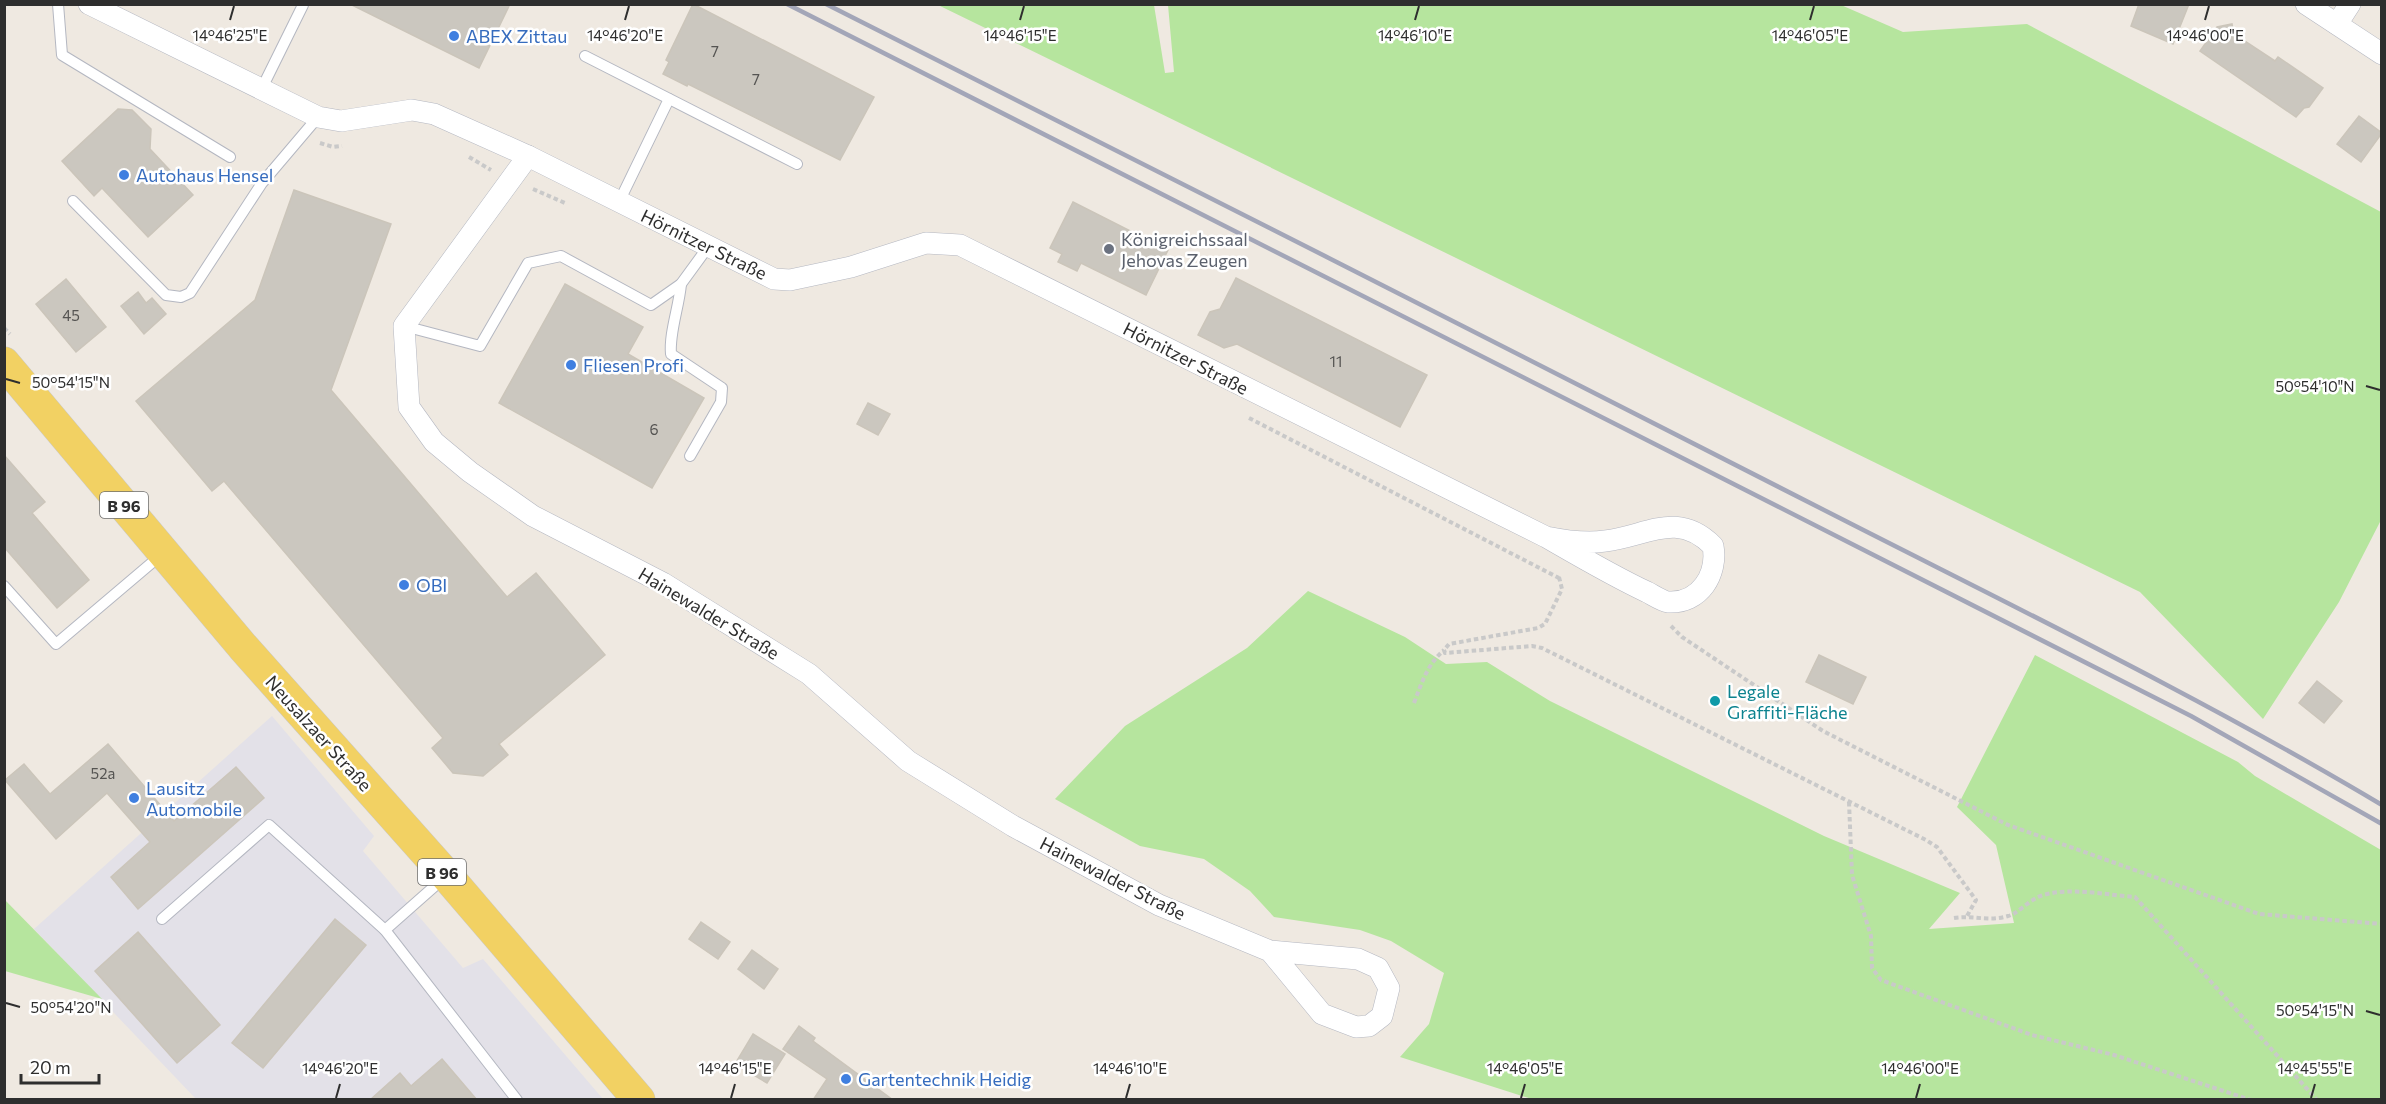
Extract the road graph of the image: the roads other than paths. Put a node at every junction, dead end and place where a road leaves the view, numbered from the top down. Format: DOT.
graph roads {
  1 [pos="58,4"];
  2 [pos="89,4"];
  3 [pos="2307,4"];
  4 [pos="2350,4"];
  5 [pos="303,5"];
  6 [pos="2337,24"];
  7 [pos="2382,54"];
  8 [pos="585,56"];
  9 [pos="261,90"];
  10 [pos="669,99"];
  11 [pos="318,117"];
  12 [pos="528,156"];
  13 [pos="230,157"];
  14 [pos="797,164"];
  15 [pos="73,201"];
  16 [pos="619,202"];
  17 [pos="708,247"];
  18 [pos="681,284"];
  19 [pos="404,326"];
  20 [pos="4,363"];
  21 [pos="690,456"];
  22 [pos="1546,537"];
  23 [pos="164,553"];
  24 [pos="4,586"];
  25 [pos="447,876"];
  26 [pos="162,919"];
  27 [pos="385,930"];
  28 [pos="1270,951"];
  29 [pos="517,1100"];
  30 [pos="639,1100"];
  1 -- 13 [label="lane"];
  2 -- 9 [label="street, Hörnitzer Straße"];
  3 -- 6 [label="street"];
  4 -- 6 [label="street"];
  5 -- 9 [label="lane"];
  6 -- 7 [label="street"];
  8 -- 10 [label="lane"];
  9 -- 11 [label="street, Hörnitzer Straße"];
  10 -- 14 [label="lane"];
  10 -- 16 [label="lane"];
  11 -- 12 [label="street, Hörnitzer Straße"];
  11 -- 15 [label="lane"];
  12 -- 16 [label="street, Hörnitzer Straße"];
  12 -- 19 [label="street"];
  16 -- 17 [label="street, Hörnitzer Straße"];
  17 -- 18 [label="lane"];
  17 -- 22 [label="street, Hörnitzer Straße"];
  18 -- 19 [label="lane"];
  18 -- 21 [label="lane"];
  19 -- 28 [label="street, Hainewalder Straße"];
  20 -- 23 [label="main road, Neusalzaer Straße / B 96"];
  22 -- 22 [label="street, Hörnitzer Straße"];
  23 -- 24 [label="lane"];
  23 -- 25 [label="main road, Neusalzaer Straße / B 96"];
  25 -- 27 [label="lane"];
  25 -- 30 [label="main road, Neusalzaer Straße / B 96"];
  26 -- 27 [label="lane"];
  27 -- 29 [label="lane"];
  28 -- 28 [label="street, Hainewalder Straße"];
}
